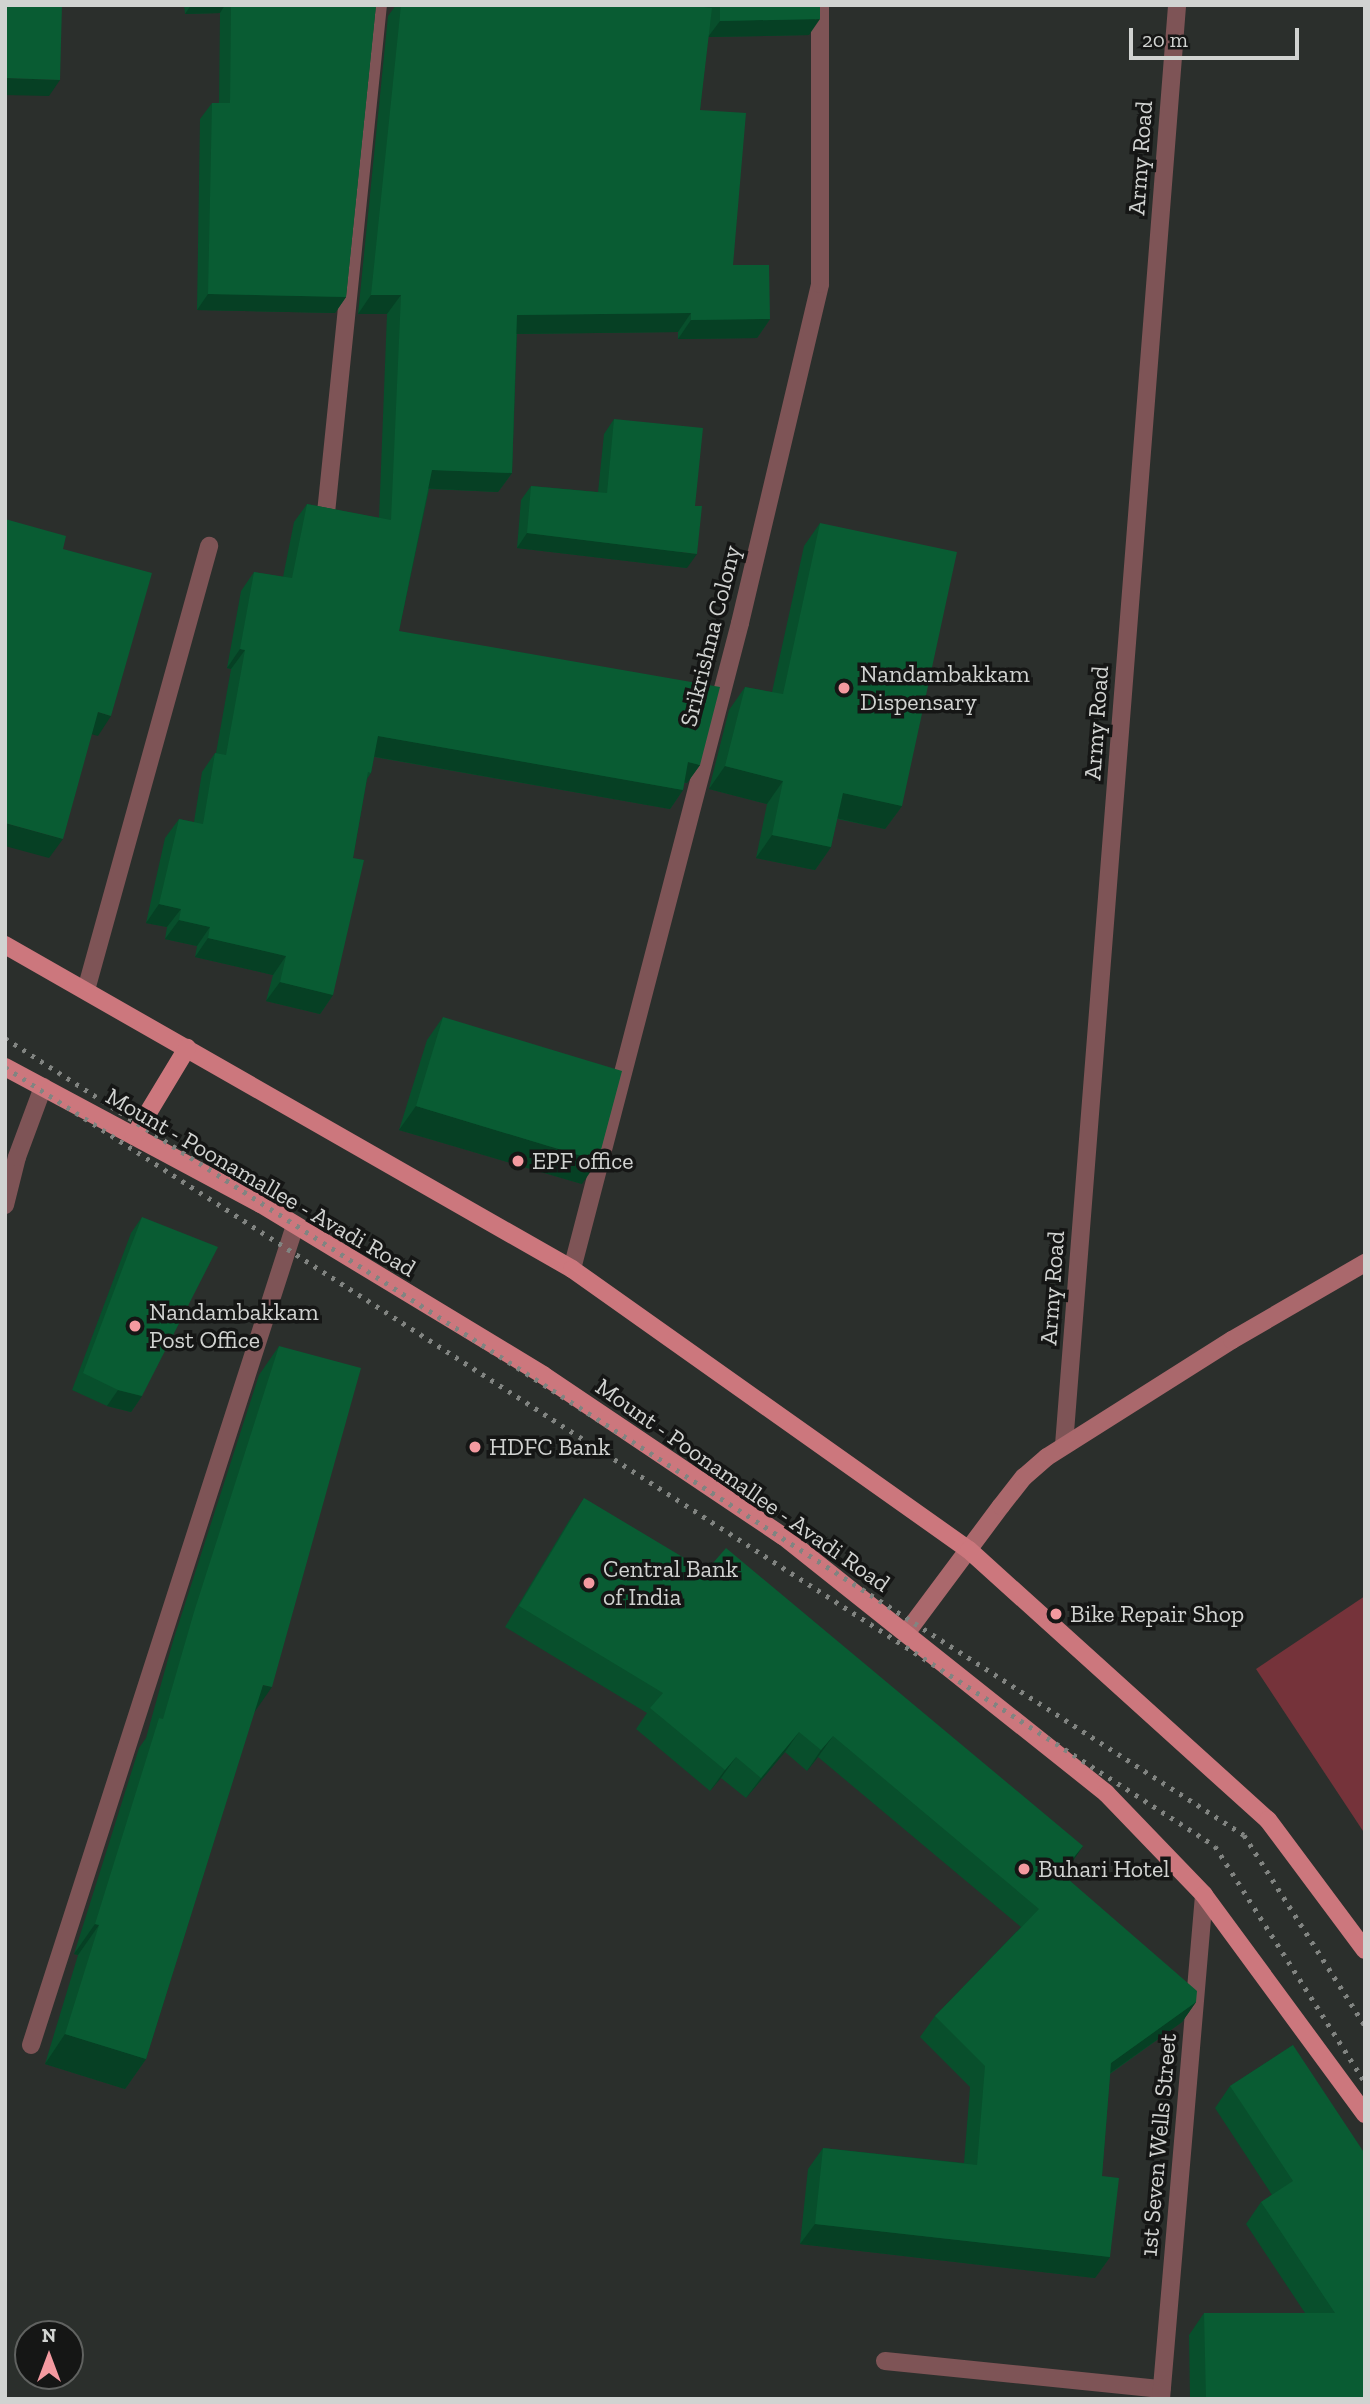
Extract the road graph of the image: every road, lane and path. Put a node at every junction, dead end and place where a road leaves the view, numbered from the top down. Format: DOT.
graph roads {
  1 [pos="378,5"];
  2 [pos="820,5"];
  3 [pos="1177,5"];
  4 [pos="326,513"];
  5 [pos="209,546"];
  6 [pos="5,945"];
  7 [pos="86,990"];
  8 [pos="187,1048"];
  9 [pos="5,1067"];
  10 [pos="43,1087"];
  11 [pos="134,1136"];
  12 [pos="5,1205"];
  13 [pos="295,1225"];
  14 [pos="1365,1264"];
  15 [pos="572,1269"];
  16 [pos="1064,1445"];
  17 [pos="969,1549"];
  18 [pos="906,1632"];
  19 [pos="1204,1895"];
  20 [pos="1365,1950"];
  21 [pos="31,2045"];
  22 [pos="1365,2114"];
  23 [pos="884,2361"];
  24 [pos="1161,2394"];
  1 -- 4 [label="street"];
  2 -- 15 [label="street, Srikrishna Colony"];
  3 -- 16 [label="street, Army Road"];
  5 -- 7 [label="street"];
  6 -- 7 [label="main road"];
  7 -- 8 [label="main road"];
  8 -- 11 [label="main road"];
  8 -- 15 [label="main road"];
  9 -- 10 [label="main road, Mount - Poonamallee - Avadi Road"];
  10 -- 11 [label="main road, Mount - Poonamallee - Avadi Road"];
  10 -- 12 [label="street"];
  11 -- 13 [label="main road, Mount - Poonamallee - Avadi Road"];
  13 -- 18 [label="main road, Mount - Poonamallee - Avadi Road"];
  13 -- 21 [label="street"];
  14 -- 16 [label="main road"];
  15 -- 17 [label="main road"];
  16 -- 17 [label="main road"];
  17 -- 18 [label="main road"];
  17 -- 20 [label="main road"];
  18 -- 19 [label="main road, Mount - Poonamallee - Avadi Road"];
  19 -- 22 [label="main road, Mount - Poonamallee - Avadi Road"];
  19 -- 24 [label="street, 1st Seven Wells Street"];
  23 -- 24 [label="street"];
}
